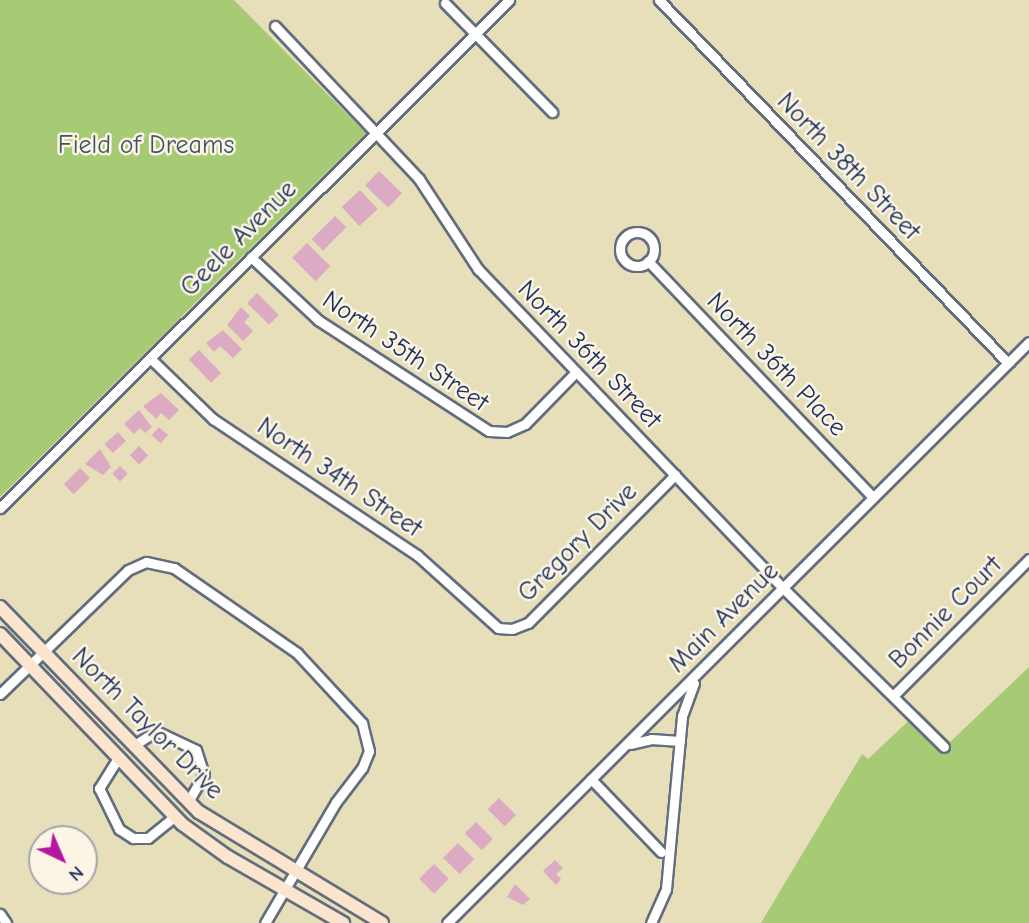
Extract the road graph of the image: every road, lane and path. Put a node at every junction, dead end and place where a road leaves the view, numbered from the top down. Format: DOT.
graph roads {
  1 [pos="509,0"];
  2 [pos="659,0"];
  3 [pos="445,4"];
  4 [pos="275,26"];
  5 [pos="474,34"];
  6 [pos="552,112"];
  7 [pos="376,131"];
  8 [pos="251,257"];
  9 [pos="648,261"];
  10 [pos="1029,342"];
  11 [pos="149,358"];
  12 [pos="1008,363"];
  13 [pos="576,372"];
  14 [pos="675,475"];
  15 [pos="873,497"];
  16 [pos="0,508"];
  17 [pos="1029,559"];
  18 [pos="783,588"];
  19 [pos="0,607"];
  20 [pos="506,629"];
  21 [pos="0,634"];
  22 [pos="44,653"];
  23 [pos="30,665"];
  24 [pos="699,673"];
  25 [pos="0,694"];
  26 [pos="892,696"];
  27 [pos="680,741"];
  28 [pos="133,746"];
  29 [pos="625,747"];
  30 [pos="944,747"];
  31 [pos="118,758"];
  32 [pos="591,779"];
  33 [pos="188,802"];
  34 [pos="174,817"];
  35 [pos="661,852"];
  36 [pos="295,872"];
  37 [pos="285,891"];
  38 [pos="0,914"];
  39 [pos="6,923"];
  40 [pos="265,923"];
  41 [pos="343,923"];
  42 [pos="382,923"];
  43 [pos="447,923"];
  44 [pos="650,923"];
  1 -- 5 [label="street, Geele Avenue"];
  2 -- 12 [label="street, North 38th Street"];
  3 -- 5 [label="street"];
  4 -- 7 [label="street, North 36th Street"];
  5 -- 6 [label="street"];
  5 -- 7 [label="street, Geele Avenue"];
  7 -- 8 [label="street, Geele Avenue"];
  7 -- 13 [label="street, North 36th Street"];
  8 -- 11 [label="street, Geele Avenue"];
  8 -- 13 [label="street, North 35th Street"];
  9 -- 15 [label="street, North 36th Place"];
  10 -- 12 [label="street, Main Avenue"];
  11 -- 16 [label="street, Geele Avenue"];
  11 -- 20 [label="street, North 34th Street"];
  12 -- 15 [label="street, Main Avenue"];
  13 -- 14 [label="street, North 36th Street"];
  14 -- 18 [label="street, North 36th Street"];
  14 -- 20 [label="street, Gregory Drive"];
  15 -- 18 [label="street, Main Avenue"];
  17 -- 26 [label="street, Bonnie Court"];
  18 -- 24 [label="street, Main Avenue"];
  18 -- 26 [label="street, North 36th Street"];
  19 -- 22 [label="main road, North Taylor Drive"];
  21 -- 23 [label="main road, North Taylor Drive"];
  22 -- 23 [label="street"];
  22 -- 28 [label="main road, North Taylor Drive"];
  22 -- 36 [label="street"];
  23 -- 25 [label="street"];
  23 -- 31 [label="main road, North Taylor Drive"];
  24 -- 27 [label="street"];
  24 -- 29 [label="street, Main Avenue"];
  26 -- 30 [label="street, North 36th Street"];
  27 -- 29 [label="street"];
  27 -- 44 [label="street"];
  28 -- 33 [label="main road, North Taylor Drive"];
  28 -- 33 [label="street"];
  29 -- 32 [label="street, Main Avenue"];
  31 -- 34 [label="main road, North Taylor Drive"];
  31 -- 34 [label="street"];
  32 -- 35 [label="street"];
  32 -- 43 [label="street, Main Avenue"];
  33 -- 36 [label="main road, North Taylor Drive"];
  34 -- 37 [label="main road, North Taylor Drive"];
  36 -- 37 [label="street"];
  36 -- 42 [label="main road, North Taylor Drive"];
  37 -- 40 [label="street"];
  37 -- 41 [label="main road, North Taylor Drive"];
  38 -- 39 [label="street"];
}
